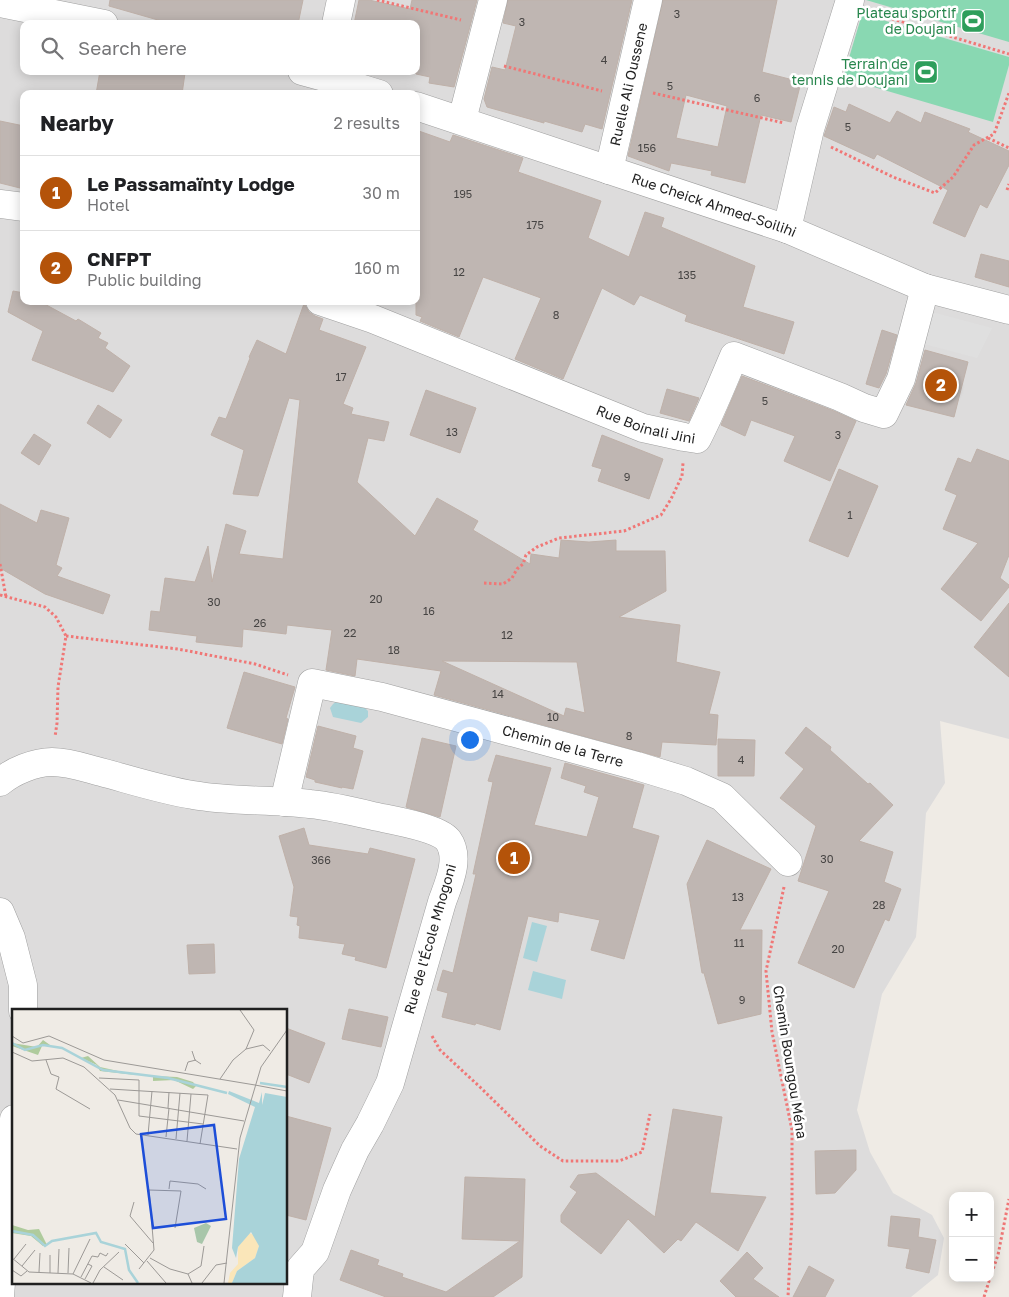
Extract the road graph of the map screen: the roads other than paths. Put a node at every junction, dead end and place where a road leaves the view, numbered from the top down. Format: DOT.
graph roads {
  1 [pos="341,0"];
  2 [pos="493,0"];
  3 [pos="648,0"];
  4 [pos="0,3"];
  5 [pos="850,3"];
  6 [pos="95,15"];
  7 [pos="337,20"];
  8 [pos="323,75"];
  9 [pos="367,90"];
  10 [pos="420,107"];
  11 [pos="462,120"];
  12 [pos="609,170"];
  13 [pos="0,204"];
  14 [pos="20,206"];
  15 [pos="787,229"];
  16 [pos="925,288"];
  17 [pos="332,305"];
  18 [pos="1009,310"];
  19 [pos="0,782"];
  20 [pos="284,802"];
  21 [pos="788,862"];
  22 [pos="0,912"];
  23 [pos="23,1009"];
  24 [pos="12,1139"];
  25 [pos="0,1297"];
  26 [pos="297,1297"];
  1 -- 7 [label="street"];
  2 -- 11 [label="street"];
  3 -- 12 [label="street, Ruelle Ali Oussene"];
  4 -- 6 [label="street"];
  5 -- 15 [label="street"];
  8 -- 9 [label="street"];
  10 -- 11 [label="street, Rue Cheick Ahmed-Soilihi"];
  11 -- 12 [label="street, Rue Cheick Ahmed-Soilihi"];
  12 -- 15 [label="street, Rue Cheick Ahmed-Soilihi"];
  13 -- 14 [label="street"];
  15 -- 16 [label="street, Rue Cheick Ahmed-Soilihi"];
  16 -- 17 [label="street, Rue Boinali Jini"];
  16 -- 18 [label="street, Rue Cheick Ahmed-Soilihi"];
  19 -- 20 [label="street, Rue de l'École Mhogoni"];
  20 -- 21 [label="street, Chemin de la Terre"];
  20 -- 26 [label="street, Rue de l'École Mhogoni"];
  22 -- 23 [label="street"];
  24 -- 25 [label="street"];
}
